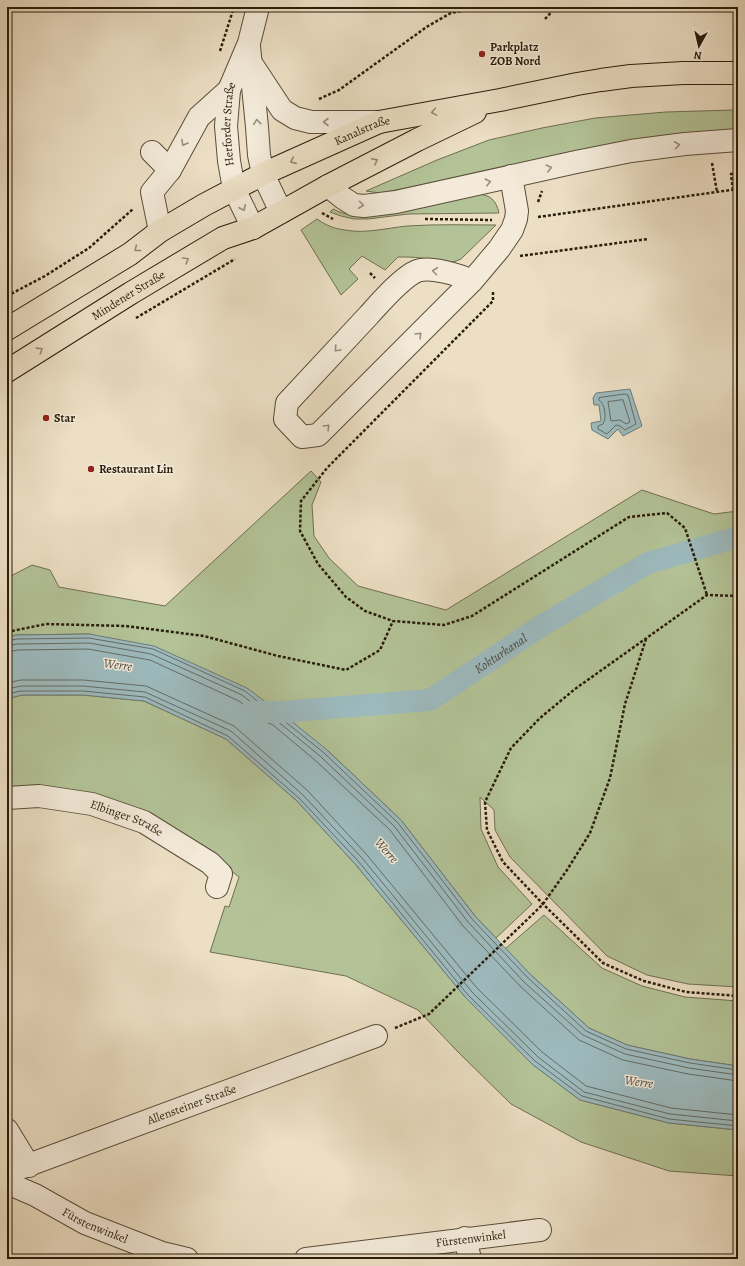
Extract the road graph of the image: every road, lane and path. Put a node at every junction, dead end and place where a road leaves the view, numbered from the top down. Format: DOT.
graph roads {
  1 [pos="258,7"];
  2 [pos="480,7"];
  3 [pos="556,7"];
  4 [pos="545,19"];
  5 [pos="250,52"];
  6 [pos="738,73"];
  7 [pos="230,90"];
  8 [pos="317,99"];
  9 [pos="500,100"];
  10 [pos="379,122"];
  11 [pos="738,140"];
  12 [pos="152,152"];
  13 [pos="712,163"];
  14 [pos="170,170"];
  15 [pos="738,173"];
  16 [pos="263,174"];
  17 [pos="511,176"];
  18 [pos="328,186"];
  19 [pos="234,189"];
  20 [pos="733,190"];
  21 [pos="738,190"];
  22 [pos="152,192"];
  23 [pos="717,192"];
  24 [pos="281,212"];
  25 [pos="534,218"];
  26 [pos="253,228"];
  27 [pos="160,231"];
  28 [pos="648,239"];
  29 [pos="237,257"];
  30 [pos="517,257"];
  31 [pos="482,283"];
  32 [pos="7,296"];
  33 [pos="132,320"];
  34 [pos="7,329"];
  35 [pos="7,371"];
  36 [pos="707,595"];
  37 [pos="738,596"];
  38 [pos="393,621"];
  39 [pos="7,632"];
  40 [pos="646,638"];
  41 [pos="7,798"];
  42 [pos="217,887"];
  43 [pos="543,904"];
  44 [pos="738,996"];
  45 [pos="376,1036"];
  46 [pos="7,1130"];
  47 [pos="29,1166"];
  48 [pos="7,1173"];
  49 [pos="7,1183"];
  50 [pos="540,1230"];
  51 [pos="467,1249"];
  52 [pos="161,1256"];
  53 [pos="187,1259"];
  54 [pos="306,1259"];
  1 -- 5 [label="street, Herforder Straße"];
  2 -- 8 [label="path"];
  3 -- 4 [label="path"];
  5 -- 7 [label="street, Herforder Straße"];
  10 -- 5 [label="street, Herforder Straße, one-way"];
  16 -- 5 [label="street, Herforder Straße, one-way"];
  6 -- 9 [label="main road, Kanalstraße"];
  7 -- 14 [label="street, one-way"];
  7 -- 19 [label="street, Herforder Straße"];
  9 -- 10 [label="main road, Kanalstraße, one-way"];
  18 -- 9 [label="main road, Kanalstraße, one-way"];
  10 -- 16 [label="main road, Kanalstraße, one-way"];
  17 -- 11 [label="street, one-way"];
  12 -- 14 [label="street"];
  13 -- 23 [label="path"];
  14 -- 22 [label="street"];
  15 -- 20 [label="path"];
  16 -- 19 [label="main road, Kanalstraße"];
  16 -- 24 [label="street, Herforder Straße"];
  18 -- 17 [label="street, one-way"];
  17 -- 31 [label="street"];
  18 -- 24 [label="main road, Kanalstraße"];
  19 -- 26 [label="street, Herforder Straße, one-way"];
  19 -- 27 [label="main road"];
  20 -- 21 [label="path"];
  20 -- 23 [label="path"];
  22 -- 27 [label="street"];
  22 -- 32 [label="path"];
  23 -- 25 [label="path"];
  24 -- 26 [label="main road, Kanalstraße"];
  35 -- 26 [label="main road, Mindener Straße, one-way"];
  27 -- 34 [label="main road, one-way"];
  28 -- 30 [label="path"];
  29 -- 33 [label="path"];
  31 -- 31 [label="street, one-way"];
  31 -- 38 [label="path"];
  36 -- 37 [label="path"];
  36 -- 38 [label="path"];
  36 -- 40 [label="path"];
  38 -- 39 [label="path"];
  40 -- 43 [label="path"];
  40 -- 43 [label="path"];
  41 -- 42 [label="street, Elbinger Straße"];
  43 -- 44 [label="path"];
  43 -- 45 [label="path"];
  45 -- 47 [label="street, Allensteiner Straße"];
  46 -- 47 [label="street"];
  47 -- 48 [label="street, Allensteiner Straße"];
  49 -- 52 [label="street, Fürstenwinkel"];
  50 -- 51 [label="street, Fürstenwinkel"];
  51 -- 54 [label="street, Fürstenwinkel"];
  52 -- 53 [label="street, Fürstenwinkel"];
}
